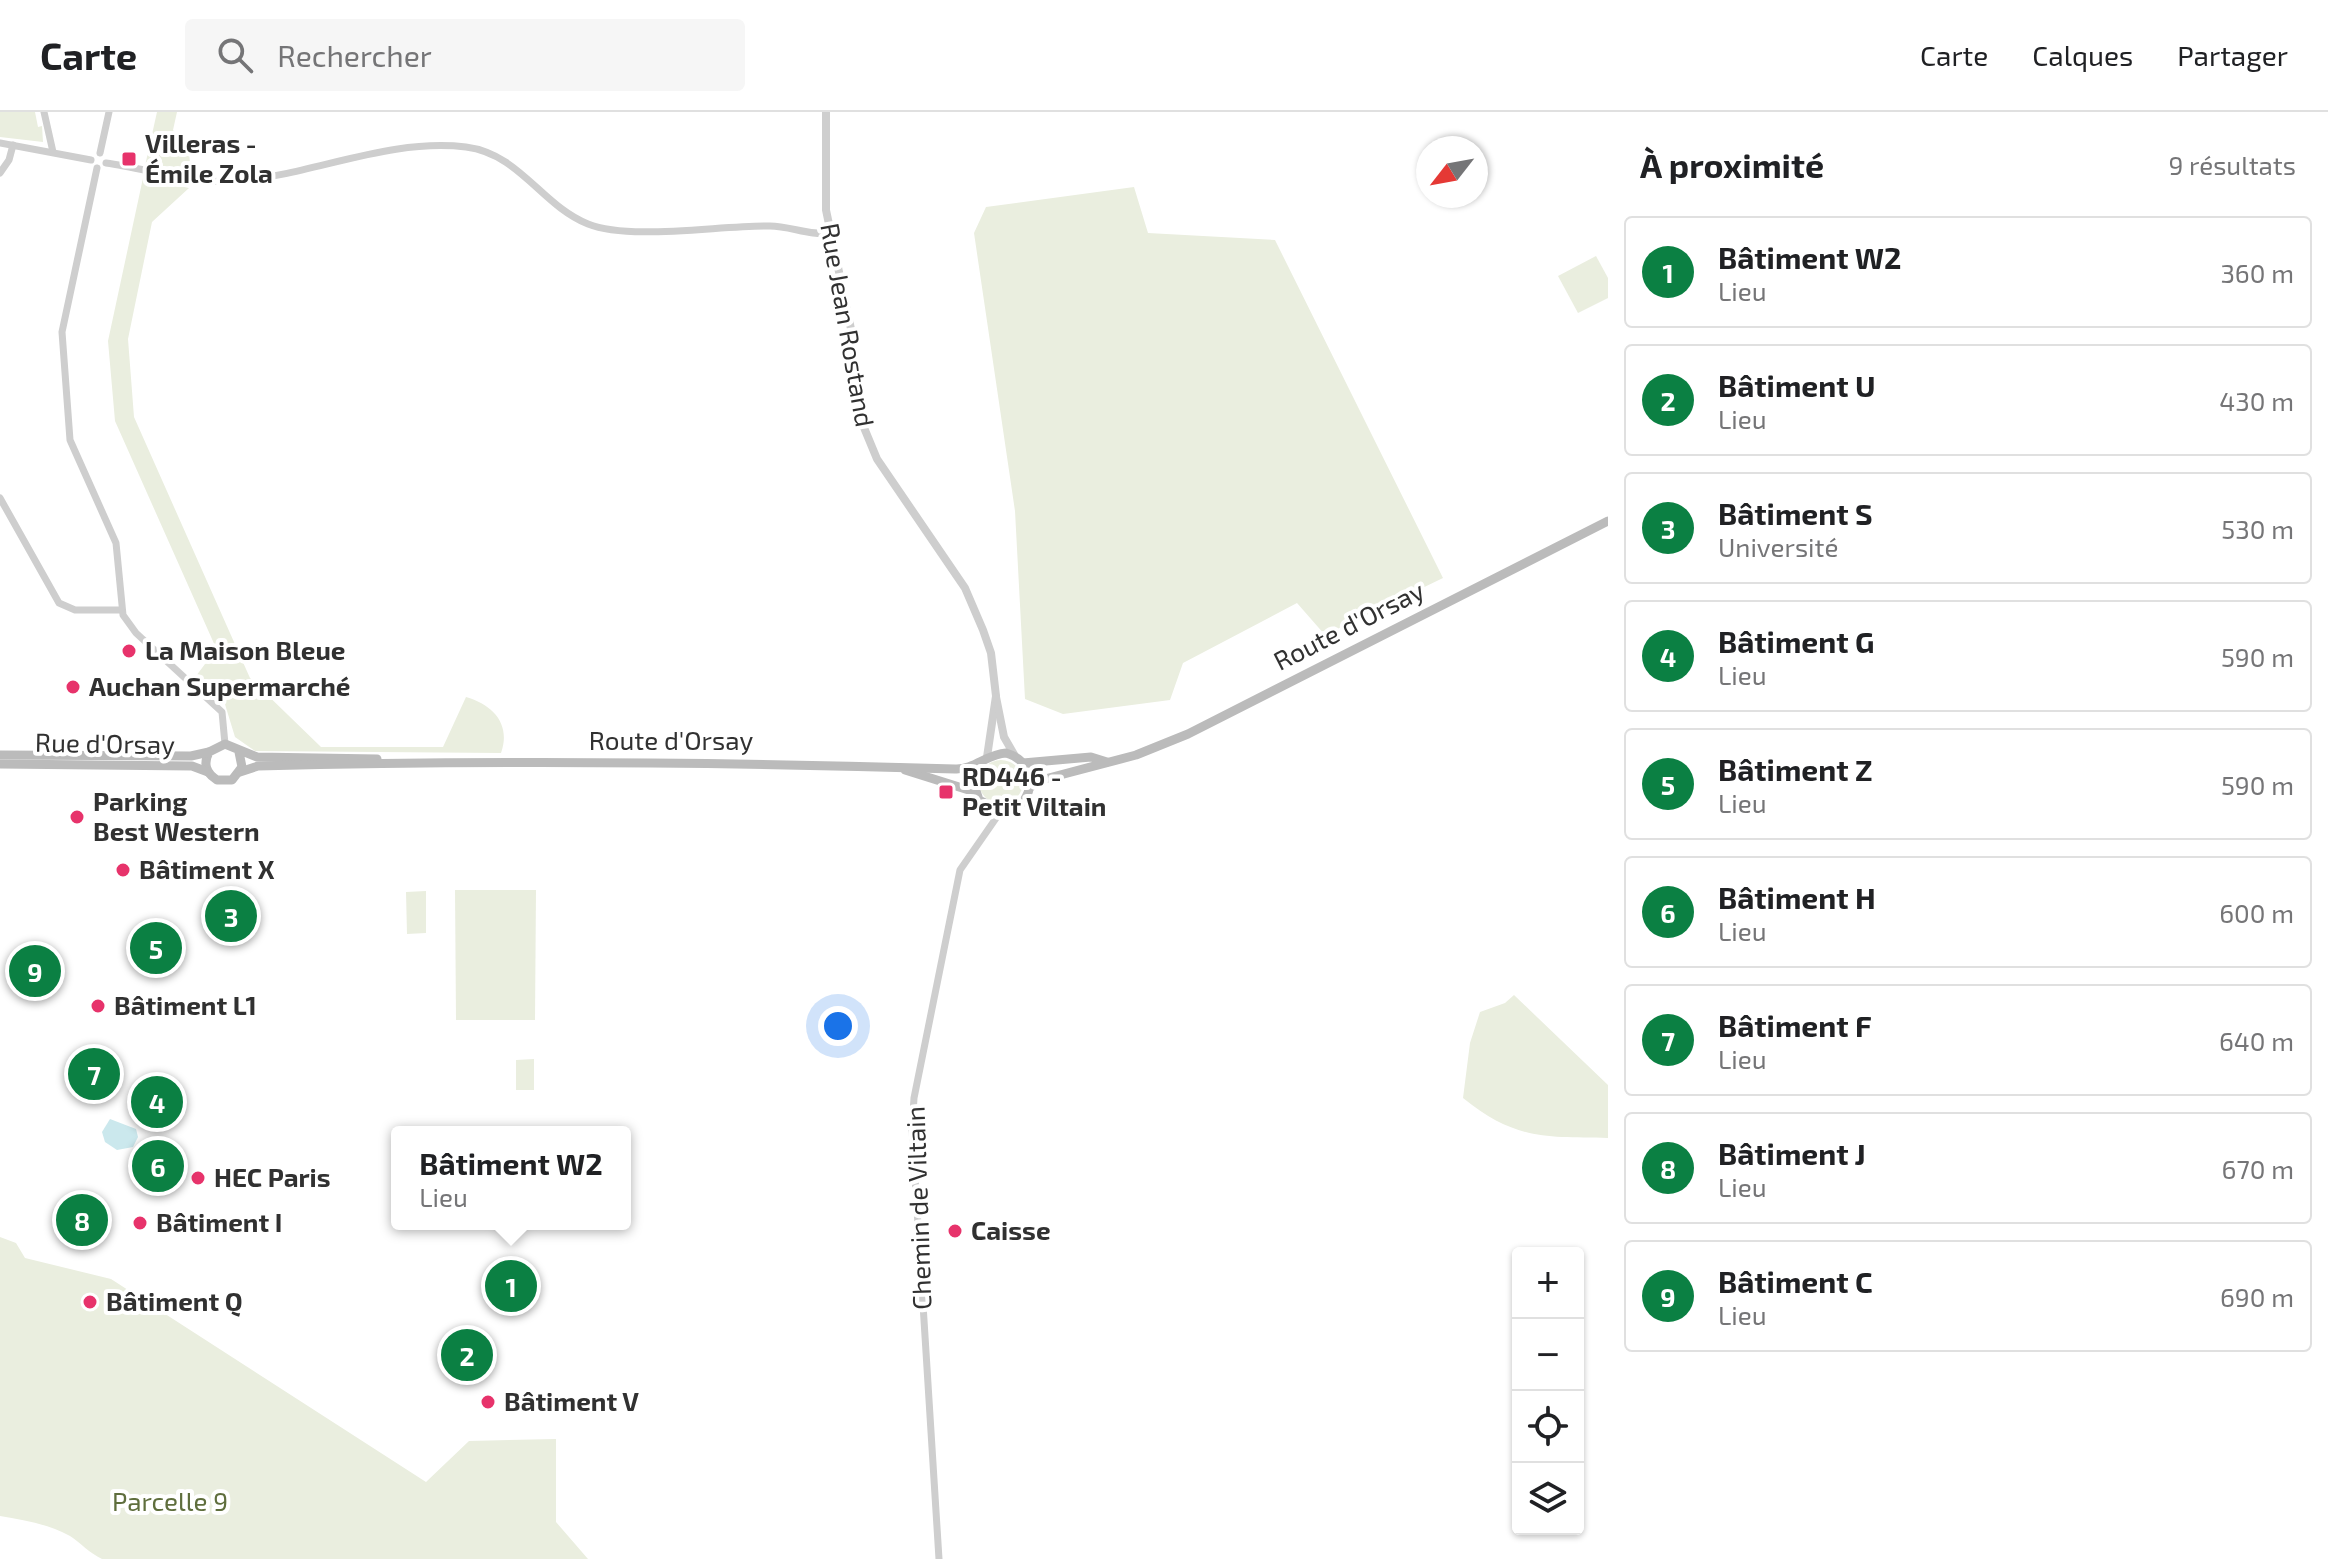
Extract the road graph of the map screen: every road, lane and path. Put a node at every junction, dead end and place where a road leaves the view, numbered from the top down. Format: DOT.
graph roads {
  1 [pos="44,112"];
  2 [pos="109,112"];
  3 [pos="826,112"];
  4 [pos="0,143"];
  5 [pos="13,145"];
  6 [pos="53,152"];
  7 [pos="100,153"];
  8 [pos="91,160"];
  9 [pos="106,163"];
  10 [pos="97,168"];
  11 [pos="0,173"];
  12 [pos="830,233"];
  13 [pos="0,498"];
  14 [pos="1608,521"];
  15 [pos="121,610"];
  16 [pos="996,696"];
  17 [pos="225,744"];
  18 [pos="209,752"];
  19 [pos="239,752"];
  20 [pos="0,755"];
  21 [pos="1019,759"];
  22 [pos="984,760"];
  23 [pos="445,762"];
  24 [pos="1107,762"];
  25 [pos="0,764"];
  26 [pos="898,768"];
  27 [pos="208,772"];
  28 [pos="240,772"];
  29 [pos="1030,787"];
  30 [pos="975,792"];
  31 [pos="987,807"];
  32 [pos="1001,811"];
  33 [pos="991,822"];
  34 [pos="939,1559"];
  1 -- 6 [label="street"];
  2 -- 7 [label="street"];
  3 -- 12 [label="street, Rue Jean Rostand"];
  4 -- 5 [label="street"];
  5 -- 6 [label="street"];
  5 -- 11 [label="street"];
  6 -- 8 [label="street"];
  7 -- 8 [label="street"];
  7 -- 9 [label="street"];
  8 -- 10 [label="street"];
  9 -- 10 [label="street"];
  9 -- 12 [label="street"];
  10 -- 15 [label="street"];
  12 -- 16 [label="street, Rue Jean Rostand"];
  13 -- 15 [label="street"];
  14 -- 24 [label="main road, Route d'Orsay"];
  15 -- 17 [label="street"];
  16 -- 21 [label="street, Rue Jean Rostand"];
  16 -- 22 [label="street, Rue Jean Rostand"];
  17 -- 18 [label="main road"];
  17 -- 19 [label="main road"];
  18 -- 20 [label="main road, Rue d'Orsay"];
  18 -- 27 [label="main road"];
  19 -- 23 [label="main road, Route d'Orsay"];
  19 -- 28 [label="main road"];
  21 -- 22 [label="main road"];
  21 -- 24 [label="main road, Route d'Orsay"];
  21 -- 29 [label="main road"];
  22 -- 26 [label="main road, Route d'Orsay"];
  22 -- 30 [label="main road"];
  23 -- 26 [label="main road, Route d'Orsay"];
  23 -- 28 [label="main road, Route d'Orsay"];
  24 -- 29 [label="main road, Route d'Orsay"];
  25 -- 27 [label="main road, Rue d'Orsay"];
  26 -- 30 [label="main road, Route d'Orsay"];
  27 -- 28 [label="main road"];
  29 -- 32 [label="main road"];
  30 -- 31 [label="main road"];
  31 -- 32 [label="main road"];
  31 -- 33 [label="street"];
  32 -- 33 [label="street, Chemin de Viltain"];
  33 -- 34 [label="street, Chemin de Viltain"];
}
